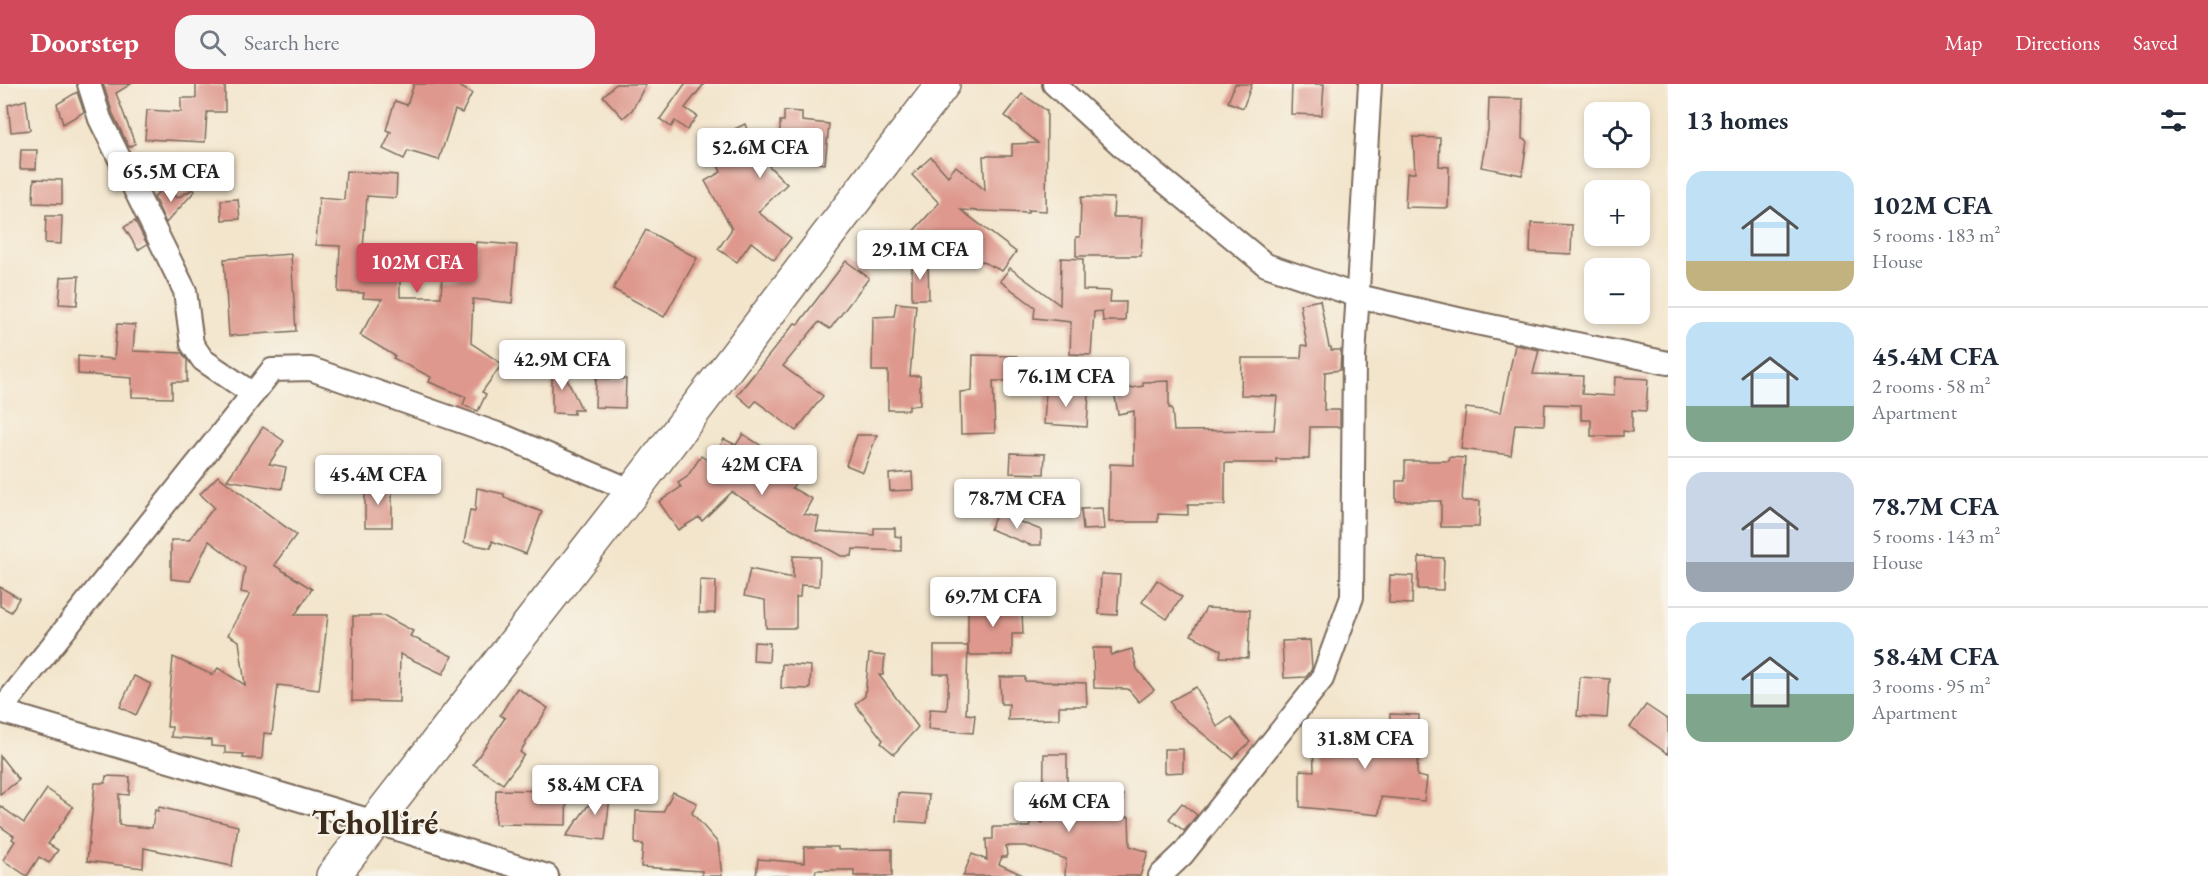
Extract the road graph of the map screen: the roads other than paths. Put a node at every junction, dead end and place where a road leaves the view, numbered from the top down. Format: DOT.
graph roads {
  1 [pos="90,84"];
  2 [pos="943,84"];
  3 [pos="1053,84"];
  4 [pos="1370,84"];
  5 [pos="1358,296"];
  6 [pos="1668,363"];
  7 [pos="253,394"];
  8 [pos="633,491"];
  9 [pos="0,711"];
  10 [pos="375,822"];
  11 [pos="333,876"];
  12 [pos="547,876"];
  13 [pos="1160,876"];
  1 -- 7 [label="street"];
  2 -- 8 [label="main road"];
  3 -- 5 [label="street"];
  4 -- 5 [label="street"];
  5 -- 6 [label="street"];
  5 -- 13 [label="street"];
  7 -- 8 [label="street"];
  7 -- 9 [label="street"];
  8 -- 10 [label="main road"];
  9 -- 10 [label="street"];
  10 -- 11 [label="main road"];
  10 -- 12 [label="street"];
}
